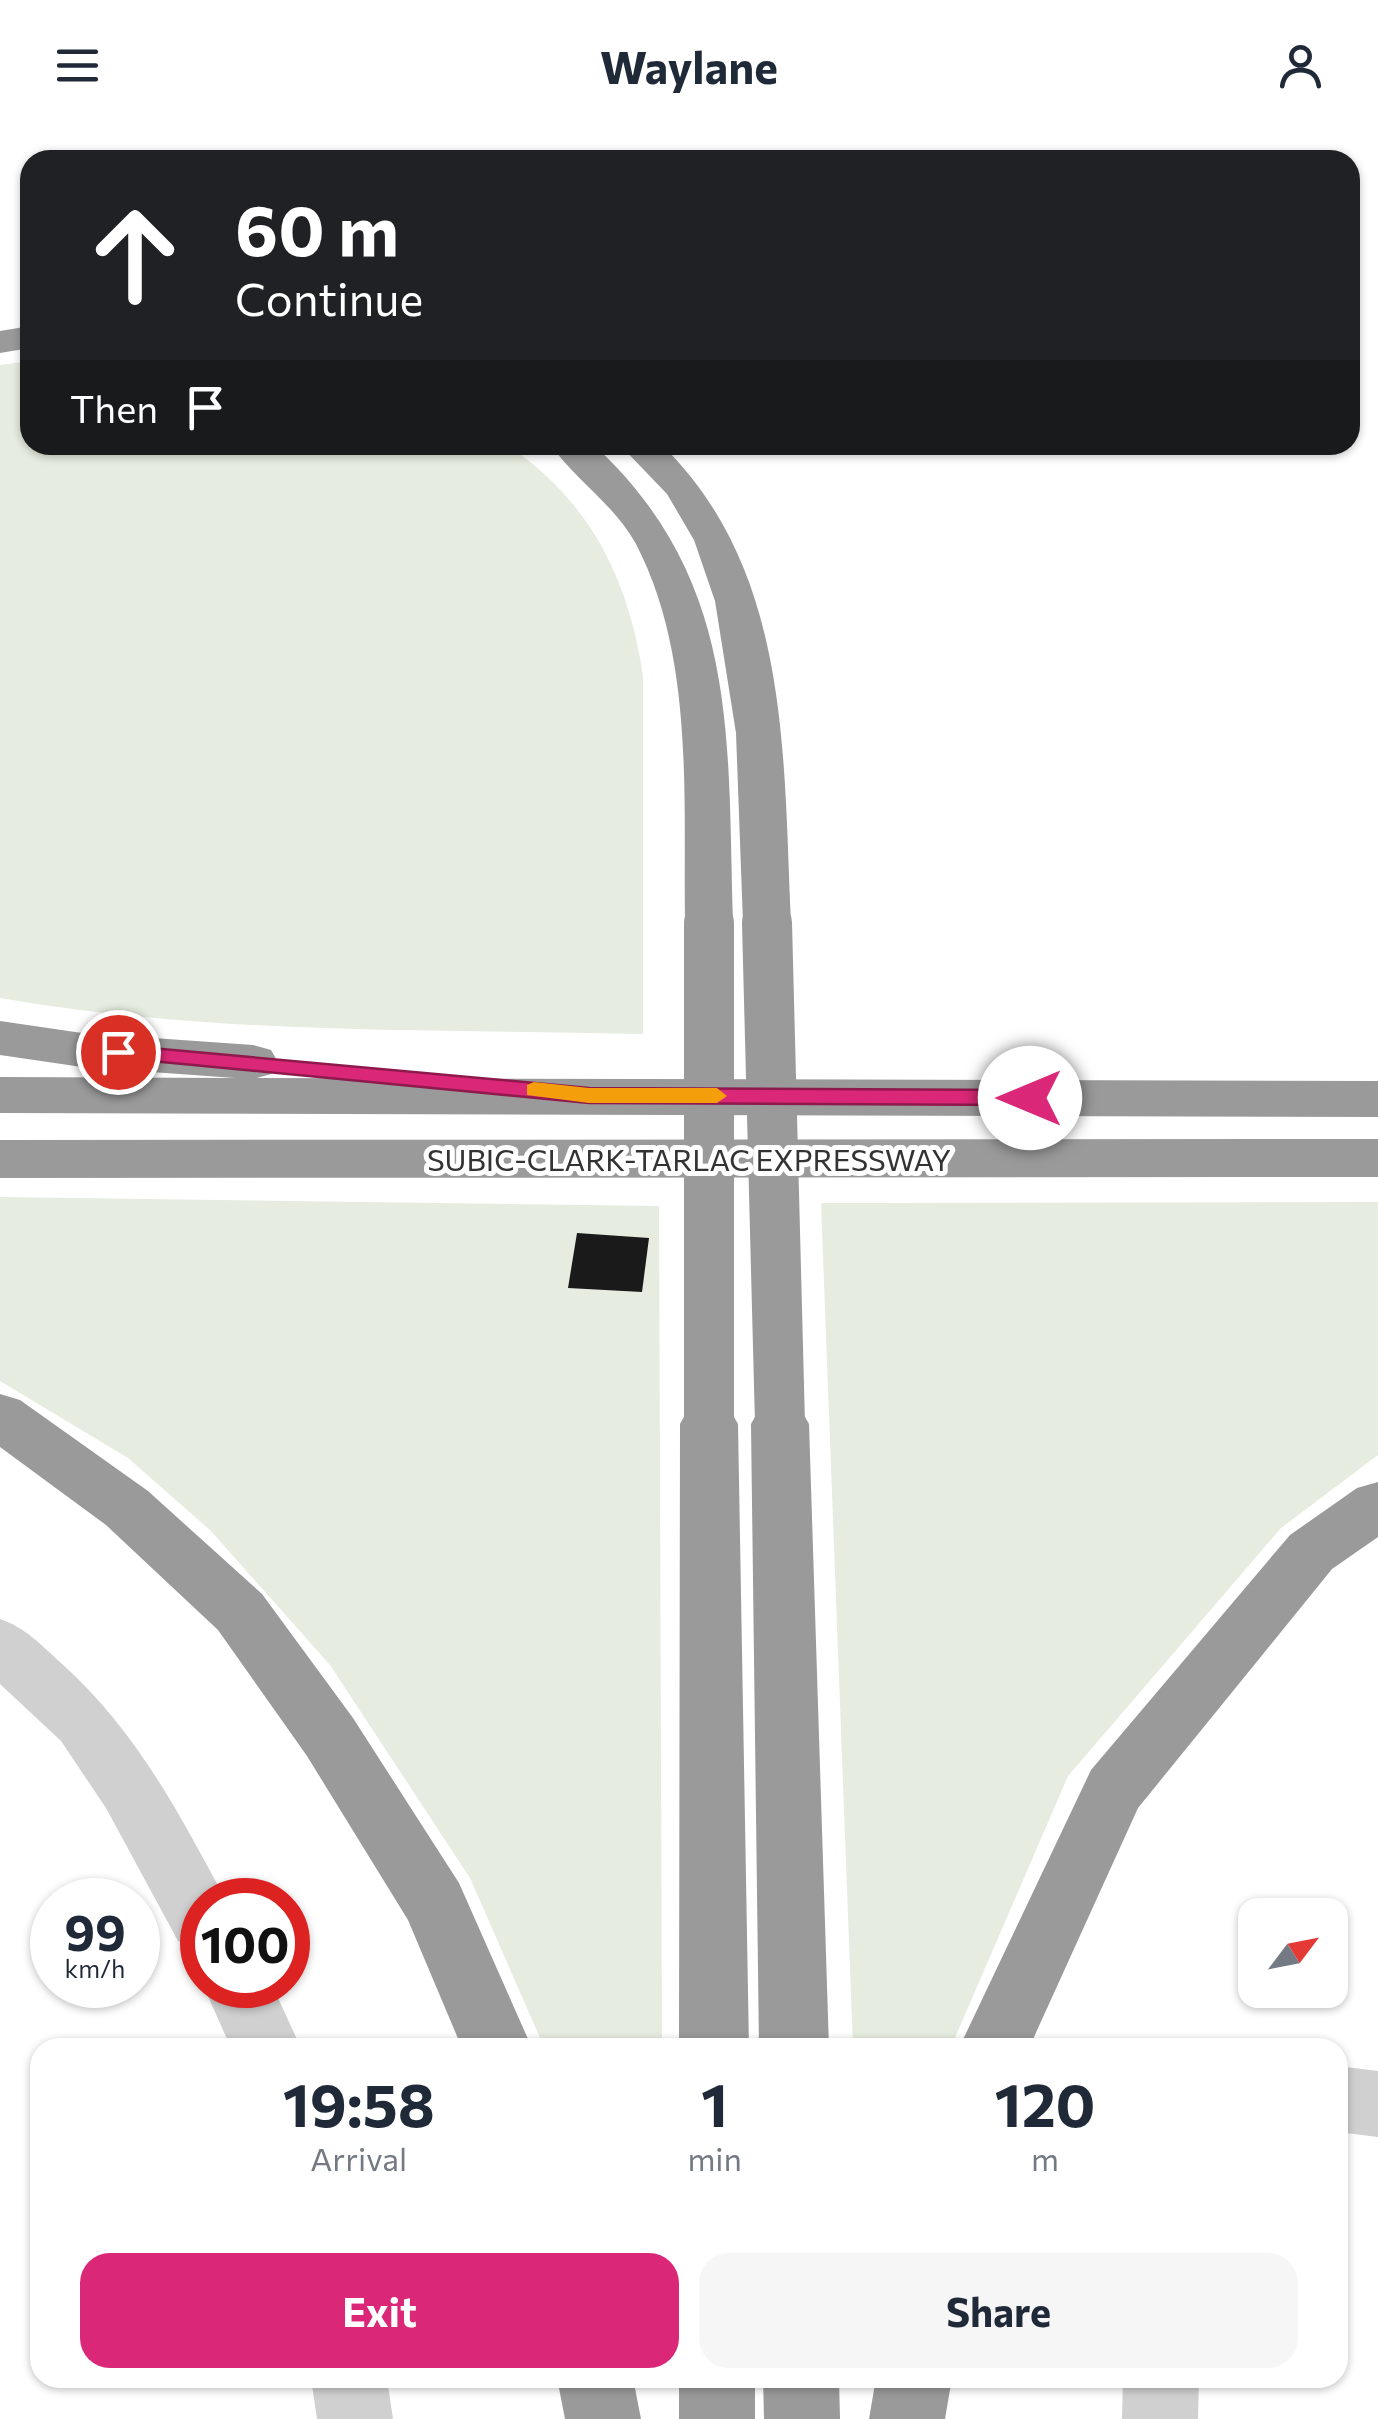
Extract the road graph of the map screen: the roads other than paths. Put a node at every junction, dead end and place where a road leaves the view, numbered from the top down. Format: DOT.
graph roads {
  1 [pos="584,455"];
  2 [pos="653,455"];
  3 [pos="0,1038"];
  4 [pos="0,1094"];
  5 [pos="589,1095"];
  6 [pos="1378,1099"];
  7 [pos="1378,1158"];
  8 [pos="0,1159"];
  9 [pos="0,1416"];
  10 [pos="1378,1506"];
  11 [pos="0,1645"];
  12 [pos="180,1880"];
  13 [pos="248,2008"];
  14 [pos="261,2038"];
  15 [pos="493,2038"];
  16 [pos="714,2038"];
  17 [pos="794,2038"];
  18 [pos="999,2038"];
  19 [pos="1348,2100"];
  20 [pos="1378,2104"];
  21 [pos="350,2388"];
  22 [pos="597,2388"];
  23 [pos="717,2388"];
  24 [pos="801,2388"];
  25 [pos="912,2388"];
  26 [pos="1161,2388"];
  27 [pos="354,2419"];
  28 [pos="603,2419"];
  29 [pos="717,2419"];
  30 [pos="802,2419"];
  31 [pos="906,2419"];
  32 [pos="1160,2419"];
  1 -- 16 [label="highway, bridge"];
  2 -- 17 [label="highway, bridge"];
  3 -- 5 [label="highway"];
  4 -- 5 [label="highway, SUBIC-CLARK-TARLAC EXPRESSWAY"];
  5 -- 6 [label="highway, SUBIC-CLARK-TARLAC EXPRESSWAY"];
  7 -- 8 [label="highway, SUBIC-CLARK-TARLAC EXPRESSWAY"];
  9 -- 15 [label="highway"];
  10 -- 18 [label="highway"];
  11 -- 12 [label="street"];
  13 -- 14 [label="street"];
  19 -- 20 [label="street"];
  21 -- 27 [label="street"];
  22 -- 28 [label="highway"];
  23 -- 29 [label="highway"];
  24 -- 30 [label="highway"];
  25 -- 31 [label="highway"];
  26 -- 32 [label="street"];
}
